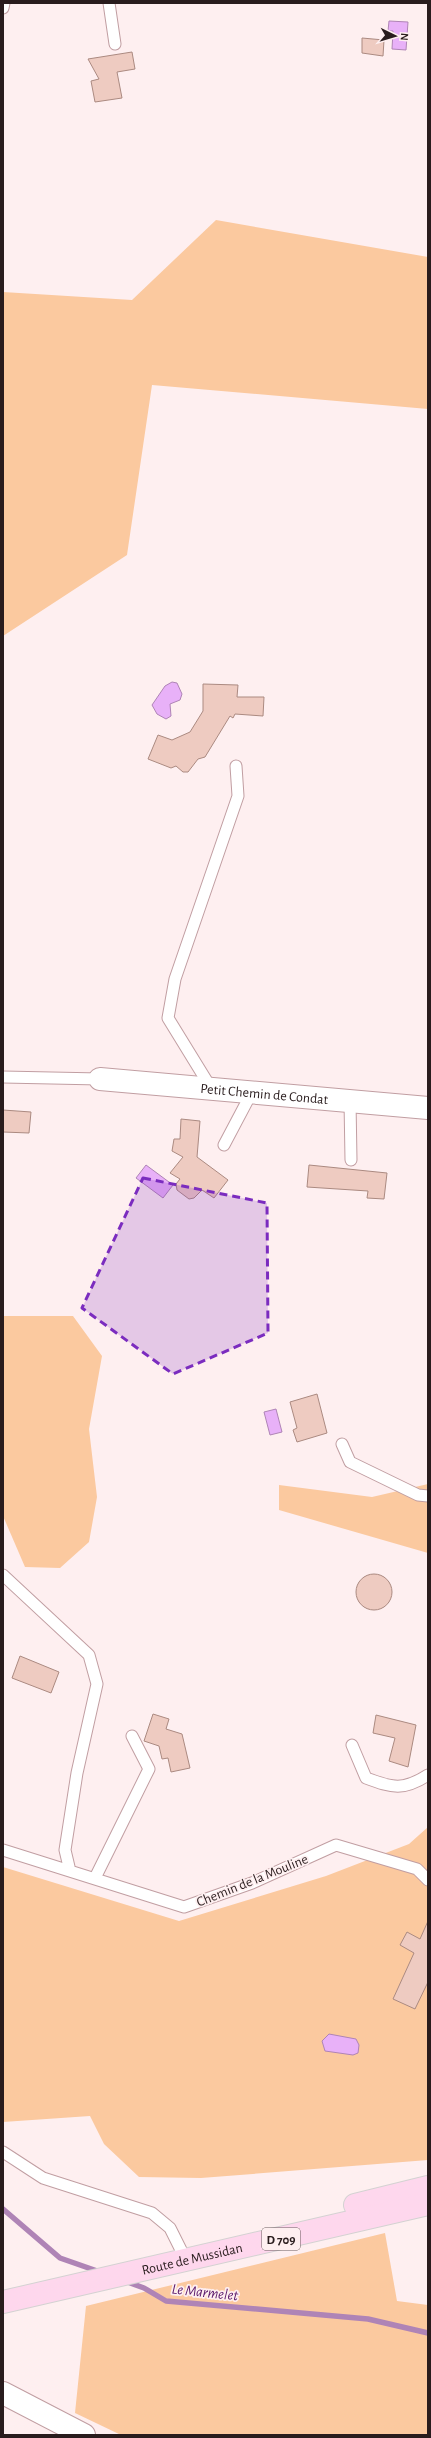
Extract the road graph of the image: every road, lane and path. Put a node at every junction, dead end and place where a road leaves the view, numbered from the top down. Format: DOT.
graph roads {
  1 [pos="4,3"];
  2 [pos="109,3"];
  3 [pos="3,8"];
  4 [pos="115,44"];
  5 [pos="236,766"];
  6 [pos="3,1077"];
  7 [pos="100,1079"];
  8 [pos="211,1088"];
  9 [pos="252,1092"];
  10 [pos="350,1101"];
  11 [pos="428,1108"];
  12 [pos="224,1145"];
  13 [pos="351,1160"];
  14 [pos="342,1444"];
  15 [pos="428,1496"];
  16 [pos="3,1576"];
  17 [pos="132,1736"];
  18 [pos="352,1745"];
  19 [pos="428,1775"];
  20 [pos="3,1850"];
  21 [pos="70,1870"];
  22 [pos="95,1878"];
  23 [pos="428,1880"];
  24 [pos="3,2152"];
  25 [pos="428,2187"];
  26 [pos="428,2204"];
  27 [pos="184,2256"];
  28 [pos="133,2272"];
  29 [pos="3,2302"];
  30 [pos="3,2393"];
  31 [pos="84,2435"];
  1 -- 3 [label="lane"];
  2 -- 4 [label="lane"];
  5 -- 8 [label="lane"];
  6 -- 7 [label="lane"];
  7 -- 8 [label="street, Petit Chemin de Condat"];
  8 -- 9 [label="street, Petit Chemin de Condat"];
  9 -- 10 [label="street, Petit Chemin de Condat"];
  9 -- 12 [label="lane"];
  10 -- 11 [label="street, Petit Chemin de Condat"];
  10 -- 13 [label="lane"];
  14 -- 15 [label="lane"];
  16 -- 21 [label="lane"];
  17 -- 22 [label="lane"];
  18 -- 19 [label="lane"];
  20 -- 21 [label="lane, Chemin de la Mouline"];
  21 -- 22 [label="lane, Chemin de la Mouline"];
  22 -- 23 [label="lane, Chemin de la Mouline"];
  24 -- 27 [label="lane"];
  25 -- 27 [label="main road, Route de Mussidan / D 709"];
  26 -- 28 [label="main road, Route de Mussidan / D 709"];
  27 -- 28 [label="main road, D 709"];
  28 -- 29 [label="main road, Route de Mussidan / D 709"];
  30 -- 31 [label="street"];
}
